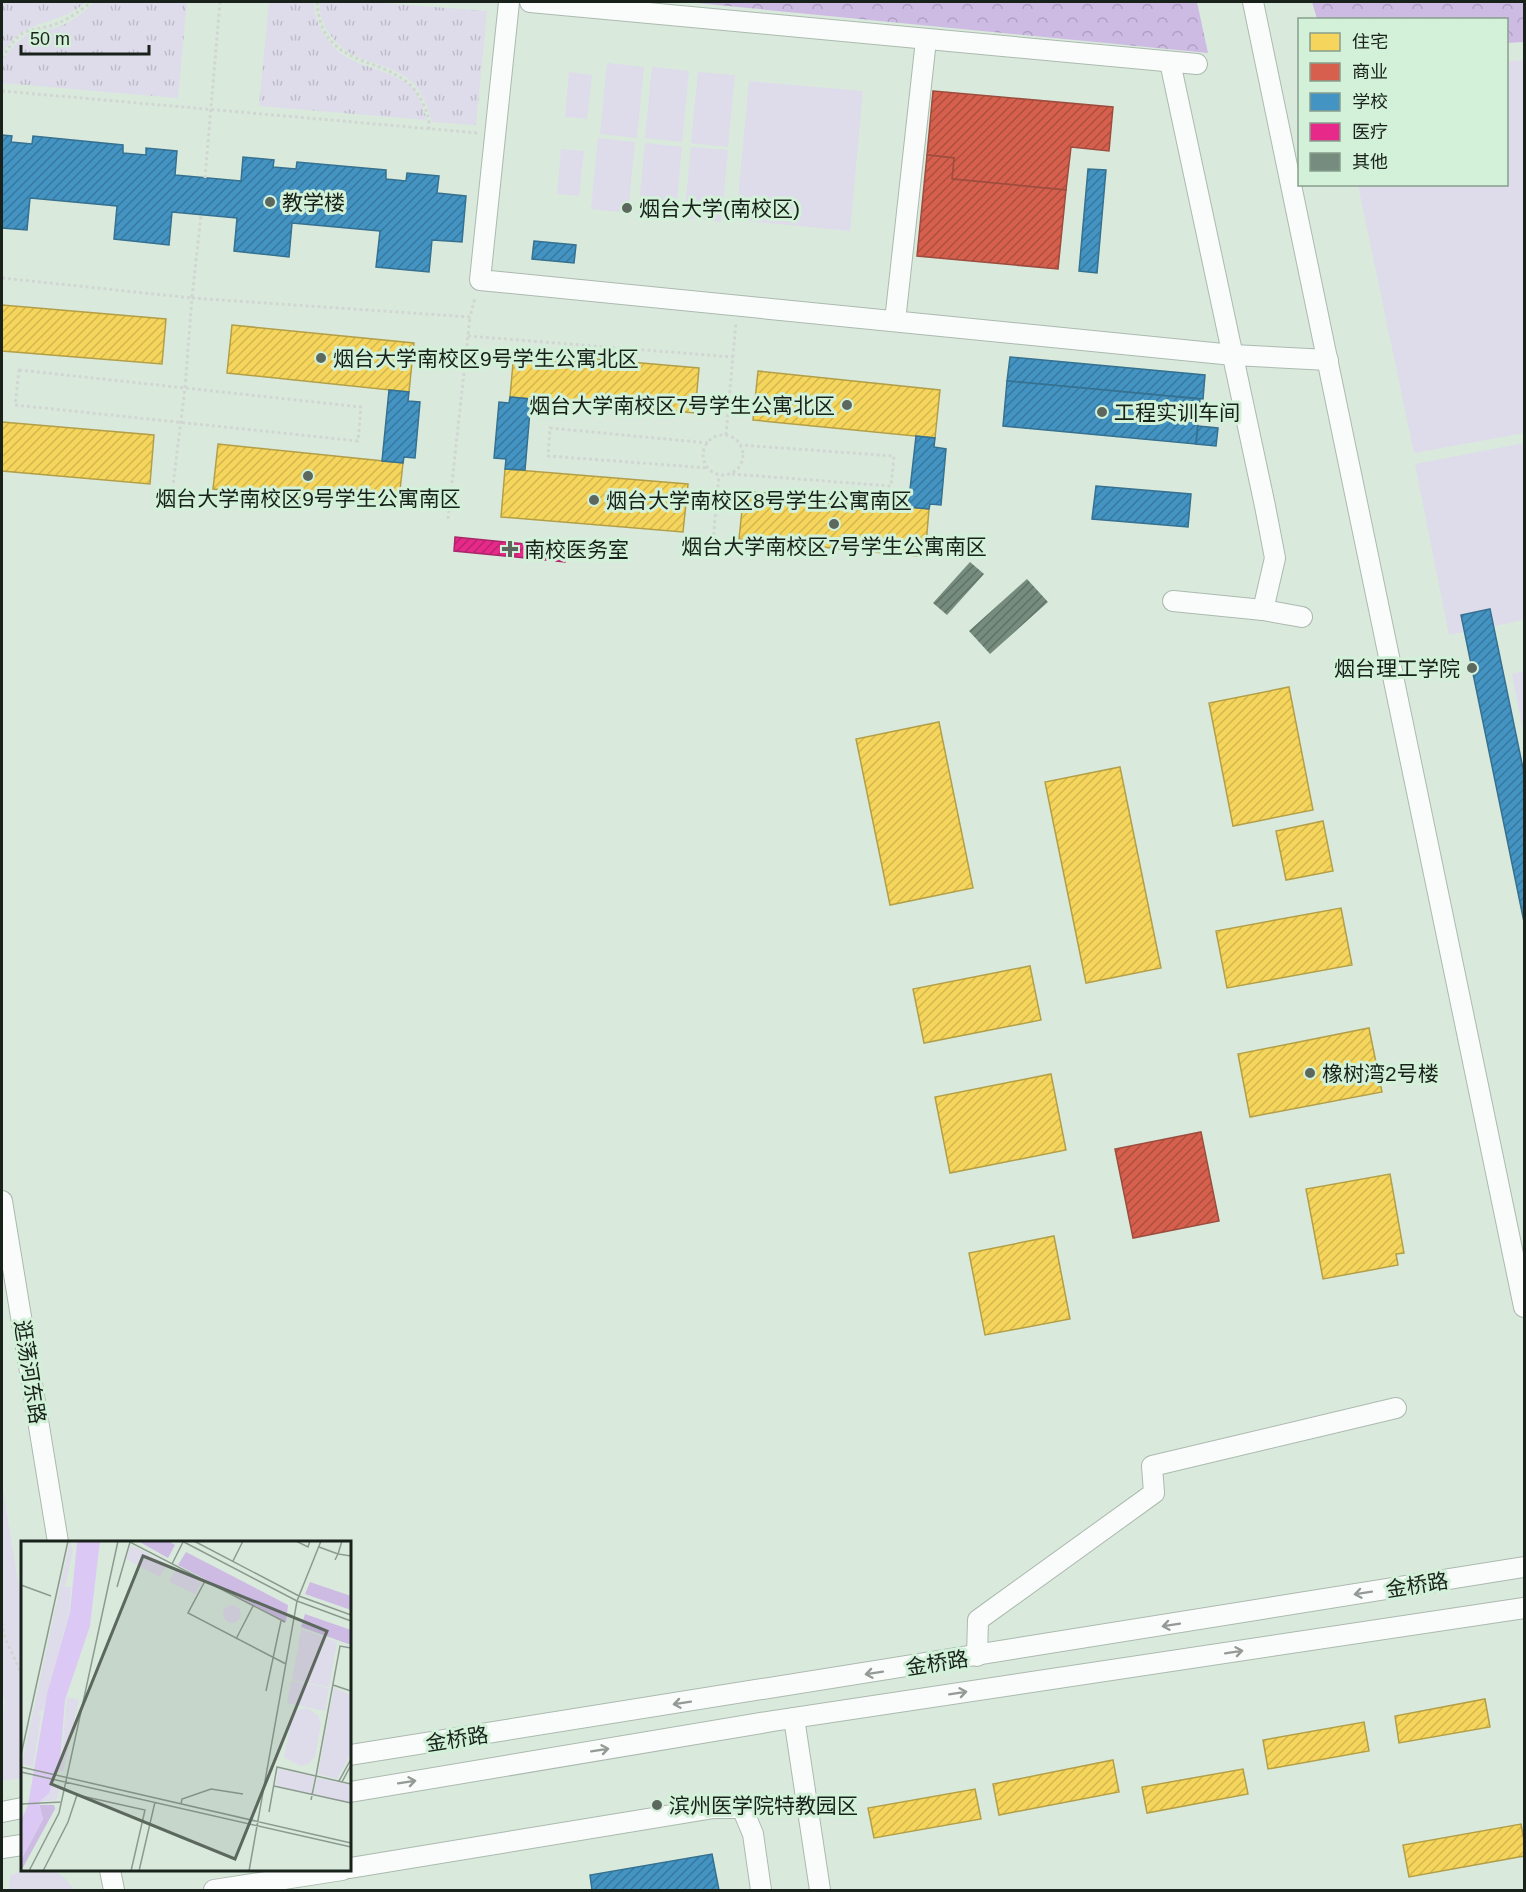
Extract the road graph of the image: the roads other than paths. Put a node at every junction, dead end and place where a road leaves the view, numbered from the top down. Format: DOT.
graph roads {
  1 [pos="509,2"];
  2 [pos="530,2"];
  3 [pos="1253,2"];
  4 [pos="926,40"];
  5 [pos="1170,62"];
  6 [pos="1197,64"];
  7 [pos="895,321"];
  8 [pos="1233,355"];
  9 [pos="1328,360"];
  10 [pos="1173,601"];
  11 [pos="1263,610"];
  12 [pos="1302,617"];
  13 [pos="2,1201"];
  14 [pos="1524,1308"];
  15 [pos="1396,1408"];
  16 [pos="58,1541"];
  17 [pos="1524,1567"];
  18 [pos="1524,1608"];
  19 [pos="977,1656"];
  20 [pos="794,1718"];
  21 [pos="351,1755"];
  22 [pos="351,1792"];
  23 [pos="21,1808"];
  24 [pos="2,1812"];
  25 [pos="21,1845"];
  26 [pos="2,1848"];
  27 [pos="351,1868"];
  28 [pos="110,1871"];
  29 [pos="330,1871"];
  30 [pos="114,1890"];
  31 [pos="214,1890"];
  32 [pos="761,1890"];
  33 [pos="820,1890"];
  1 -- 7 [label="street"];
  2 -- 4 [label="street"];
  3 -- 9 [label="street"];
  4 -- 5 [label="street"];
  4 -- 7 [label="street"];
  5 -- 6 [label="street"];
  5 -- 8 [label="street"];
  7 -- 8 [label="street"];
  8 -- 9 [label="street"];
  8 -- 11 [label="street"];
  9 -- 14 [label="street"];
  10 -- 11 [label="street"];
  11 -- 12 [label="street"];
  13 -- 16 [label="street, 逛荡河东路"];
  15 -- 19 [label="street"];
  17 -- 19 [label="street, 金桥路, one-way"];
  20 -- 18 [label="street, 金桥路, one-way"];
  19 -- 21 [label="street, 金桥路, one-way"];
  22 -- 20 [label="street, 金桥路, one-way"];
  20 -- 33 [label="street"];
  23 -- 24 [label="street"];
  25 -- 26 [label="street"];
  27 -- 32 [label="street"];
  28 -- 30 [label="street"];
  29 -- 31 [label="street"];
}
